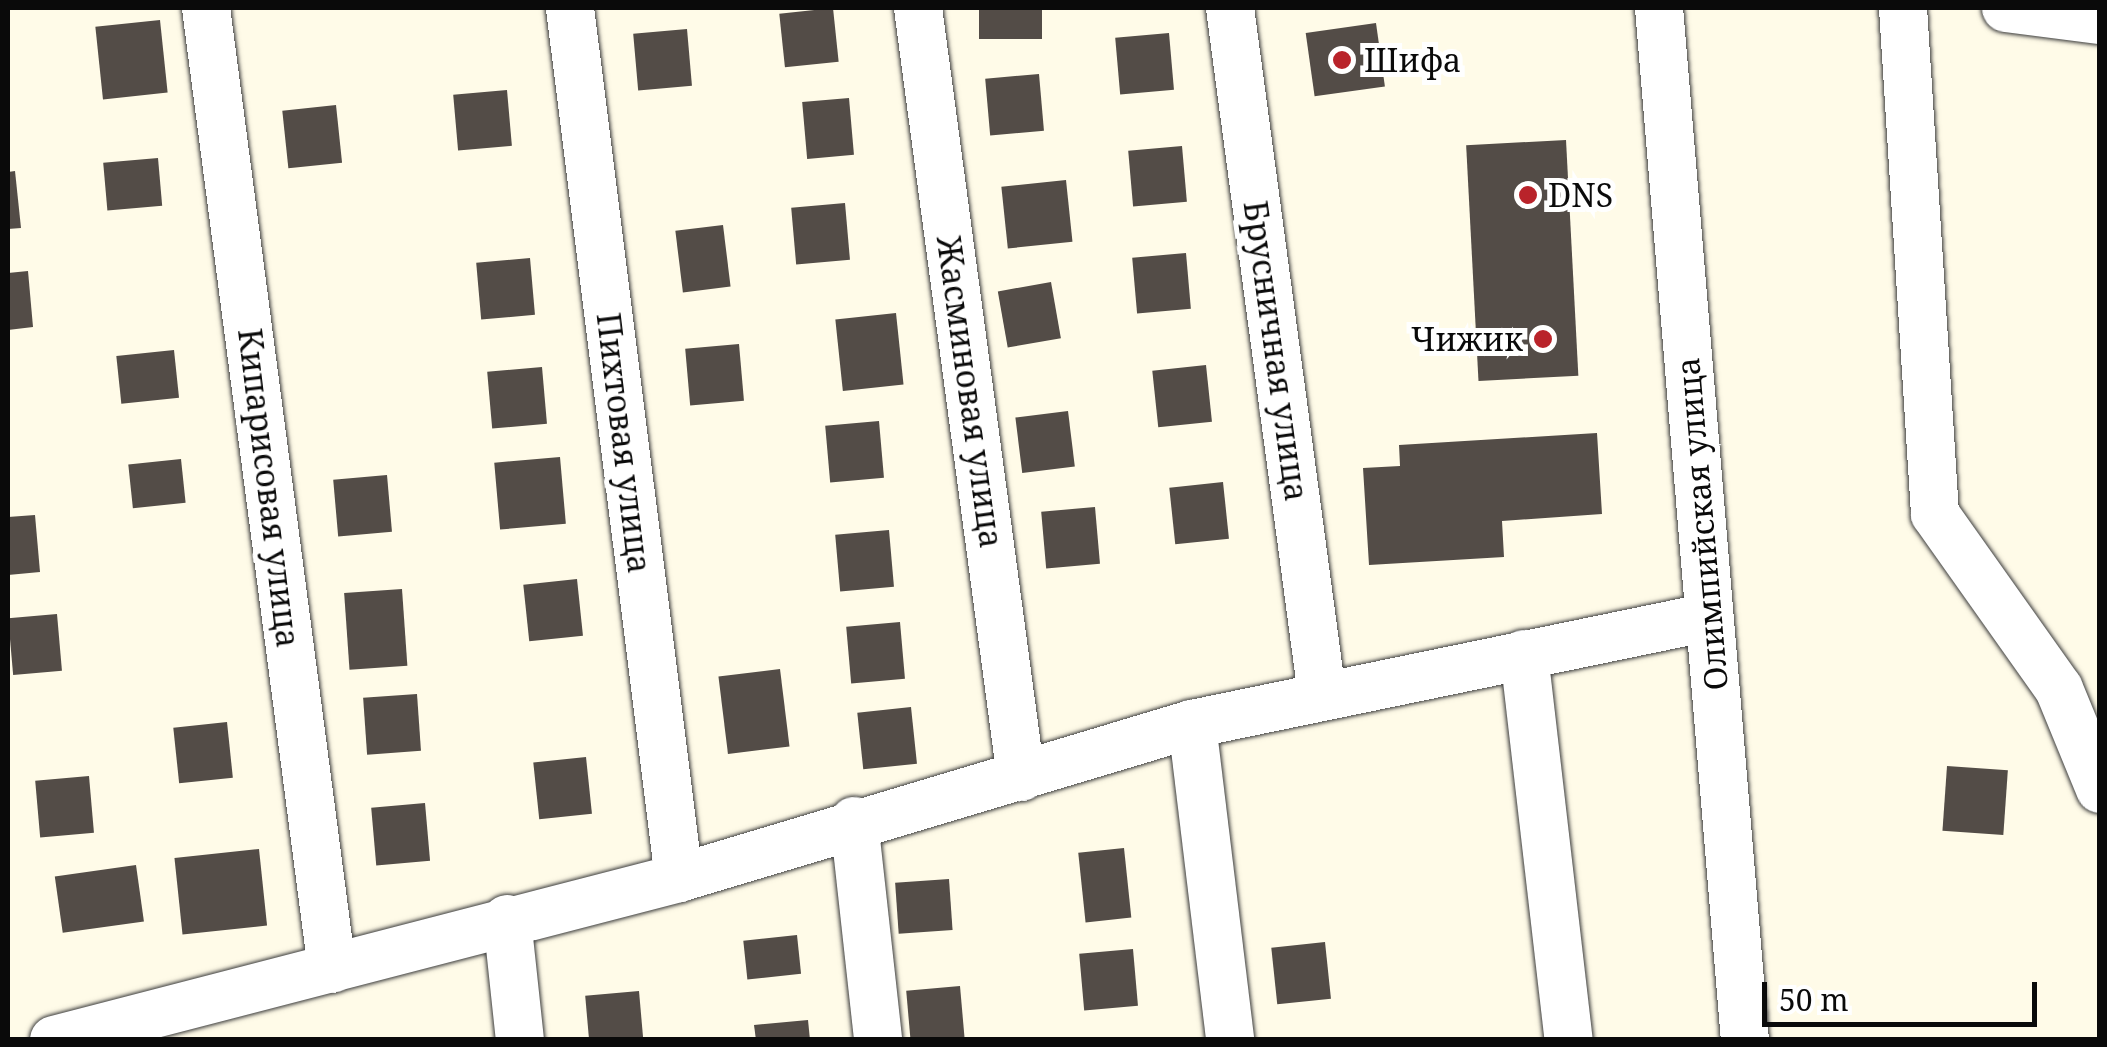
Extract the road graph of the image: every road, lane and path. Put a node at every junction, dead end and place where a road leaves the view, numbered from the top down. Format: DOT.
graph roads {
  1 [pos="206,8"];
  2 [pos="570,8"];
  3 [pos="918,8"];
  4 [pos="1230,8"];
  5 [pos="1659,8"];
  6 [pos="1904,8"];
  7 [pos="2006,8"];
  8 [pos="2100,20"];
  9 [pos="1710,617"];
  10 [pos="1524,654"];
  11 [pos="1322,695"];
  12 [pos="1192,724"];
  13 [pos="1021,777"];
  14 [pos="2100,789"];
  15 [pos="854,821"];
  16 [pos="679,878"];
  17 [pos="508,919"];
  18 [pos="332,969"];
  19 [pos="166,1024"];
  20 [pos="54,1040"];
  21 [pos="520,1040"];
  22 [pos="878,1040"];
  23 [pos="1230,1040"];
  24 [pos="1569,1040"];
  25 [pos="1745,1040"];
  1 -- 18 [label="street, Кипарисовая улица"];
  2 -- 16 [label="street, Пихтовая улица"];
  3 -- 13 [label="street, Жасминовая улица"];
  4 -- 11 [label="street, Брусничная улица"];
  5 -- 9 [label="street, Олимпийская улица"];
  6 -- 14 [label="street"];
  7 -- 8 [label="street"];
  9 -- 10 [label="street"];
  9 -- 25 [label="street, Олимпийская улица"];
  10 -- 11 [label="street"];
  10 -- 24 [label="street"];
  11 -- 12 [label="street"];
  12 -- 13 [label="street"];
  12 -- 23 [label="street"];
  13 -- 15 [label="street"];
  15 -- 16 [label="street"];
  15 -- 22 [label="street"];
  16 -- 17 [label="street"];
  17 -- 18 [label="street"];
  17 -- 21 [label="street"];
  18 -- 19 [label="street"];
  19 -- 20 [label="street"];
}
